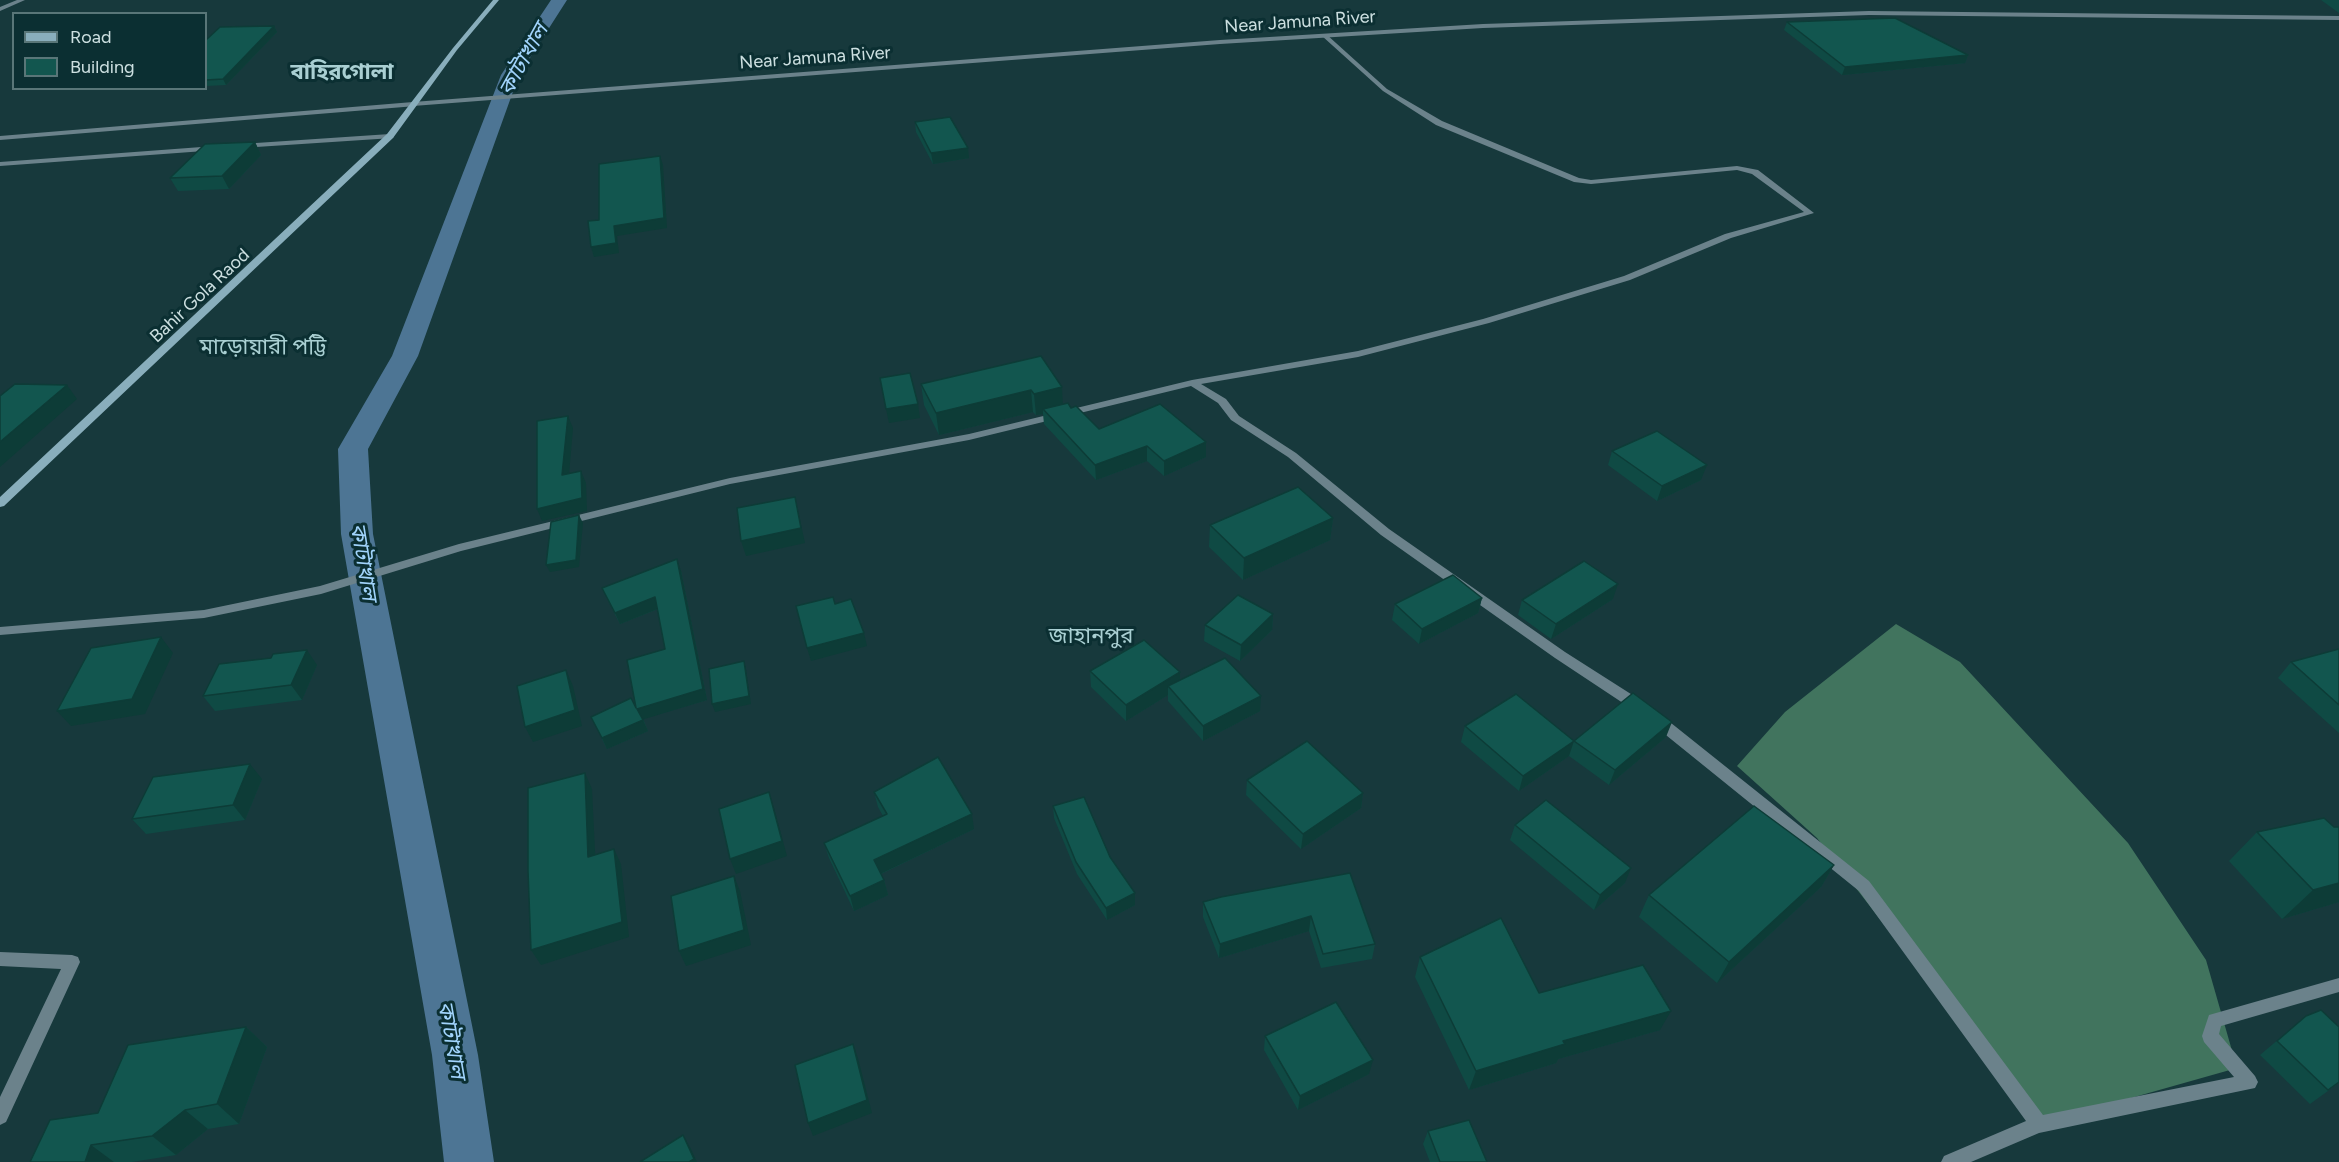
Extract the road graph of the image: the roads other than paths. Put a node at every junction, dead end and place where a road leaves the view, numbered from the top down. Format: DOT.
graph roads {
  1 [pos="22,0"];
  2 [pos="496,0"];
  3 [pos="0,9"];
  4 [pos="2339,18"];
  5 [pos="1324,35"];
  6 [pos="413,104"];
  7 [pos="390,136"];
  8 [pos="0,138"];
  9 [pos="237,146"];
  10 [pos="225,147"];
  11 [pos="0,164"];
  12 [pos="1192,383"];
  13 [pos="0,503"];
  14 [pos="0,631"];
  15 [pos="0,959"];
  16 [pos="2339,985"];
  17 [pos="0,1116"];
  18 [pos="2039,1124"];
  19 [pos="1950,1162"];
  1 -- 3 [label="street"];
  2 -- 6 [label="main road, Bahir Gola Raod"];
  4 -- 5 [label="street, Near Jamuna River"];
  5 -- 6 [label="street, Near Jamuna River"];
  5 -- 12 [label="street"];
  6 -- 7 [label="main road, Bahir Gola Raod"];
  6 -- 8 [label="street, Near Jamuna River"];
  7 -- 9 [label="street"];
  7 -- 13 [label="main road, Bahir Gola Raod"];
  10 -- 11 [label="street"];
  12 -- 14 [label="street"];
  12 -- 18 [label="street"];
  15 -- 17 [label="street"];
  16 -- 18 [label="street"];
  18 -- 19 [label="street"];
}
